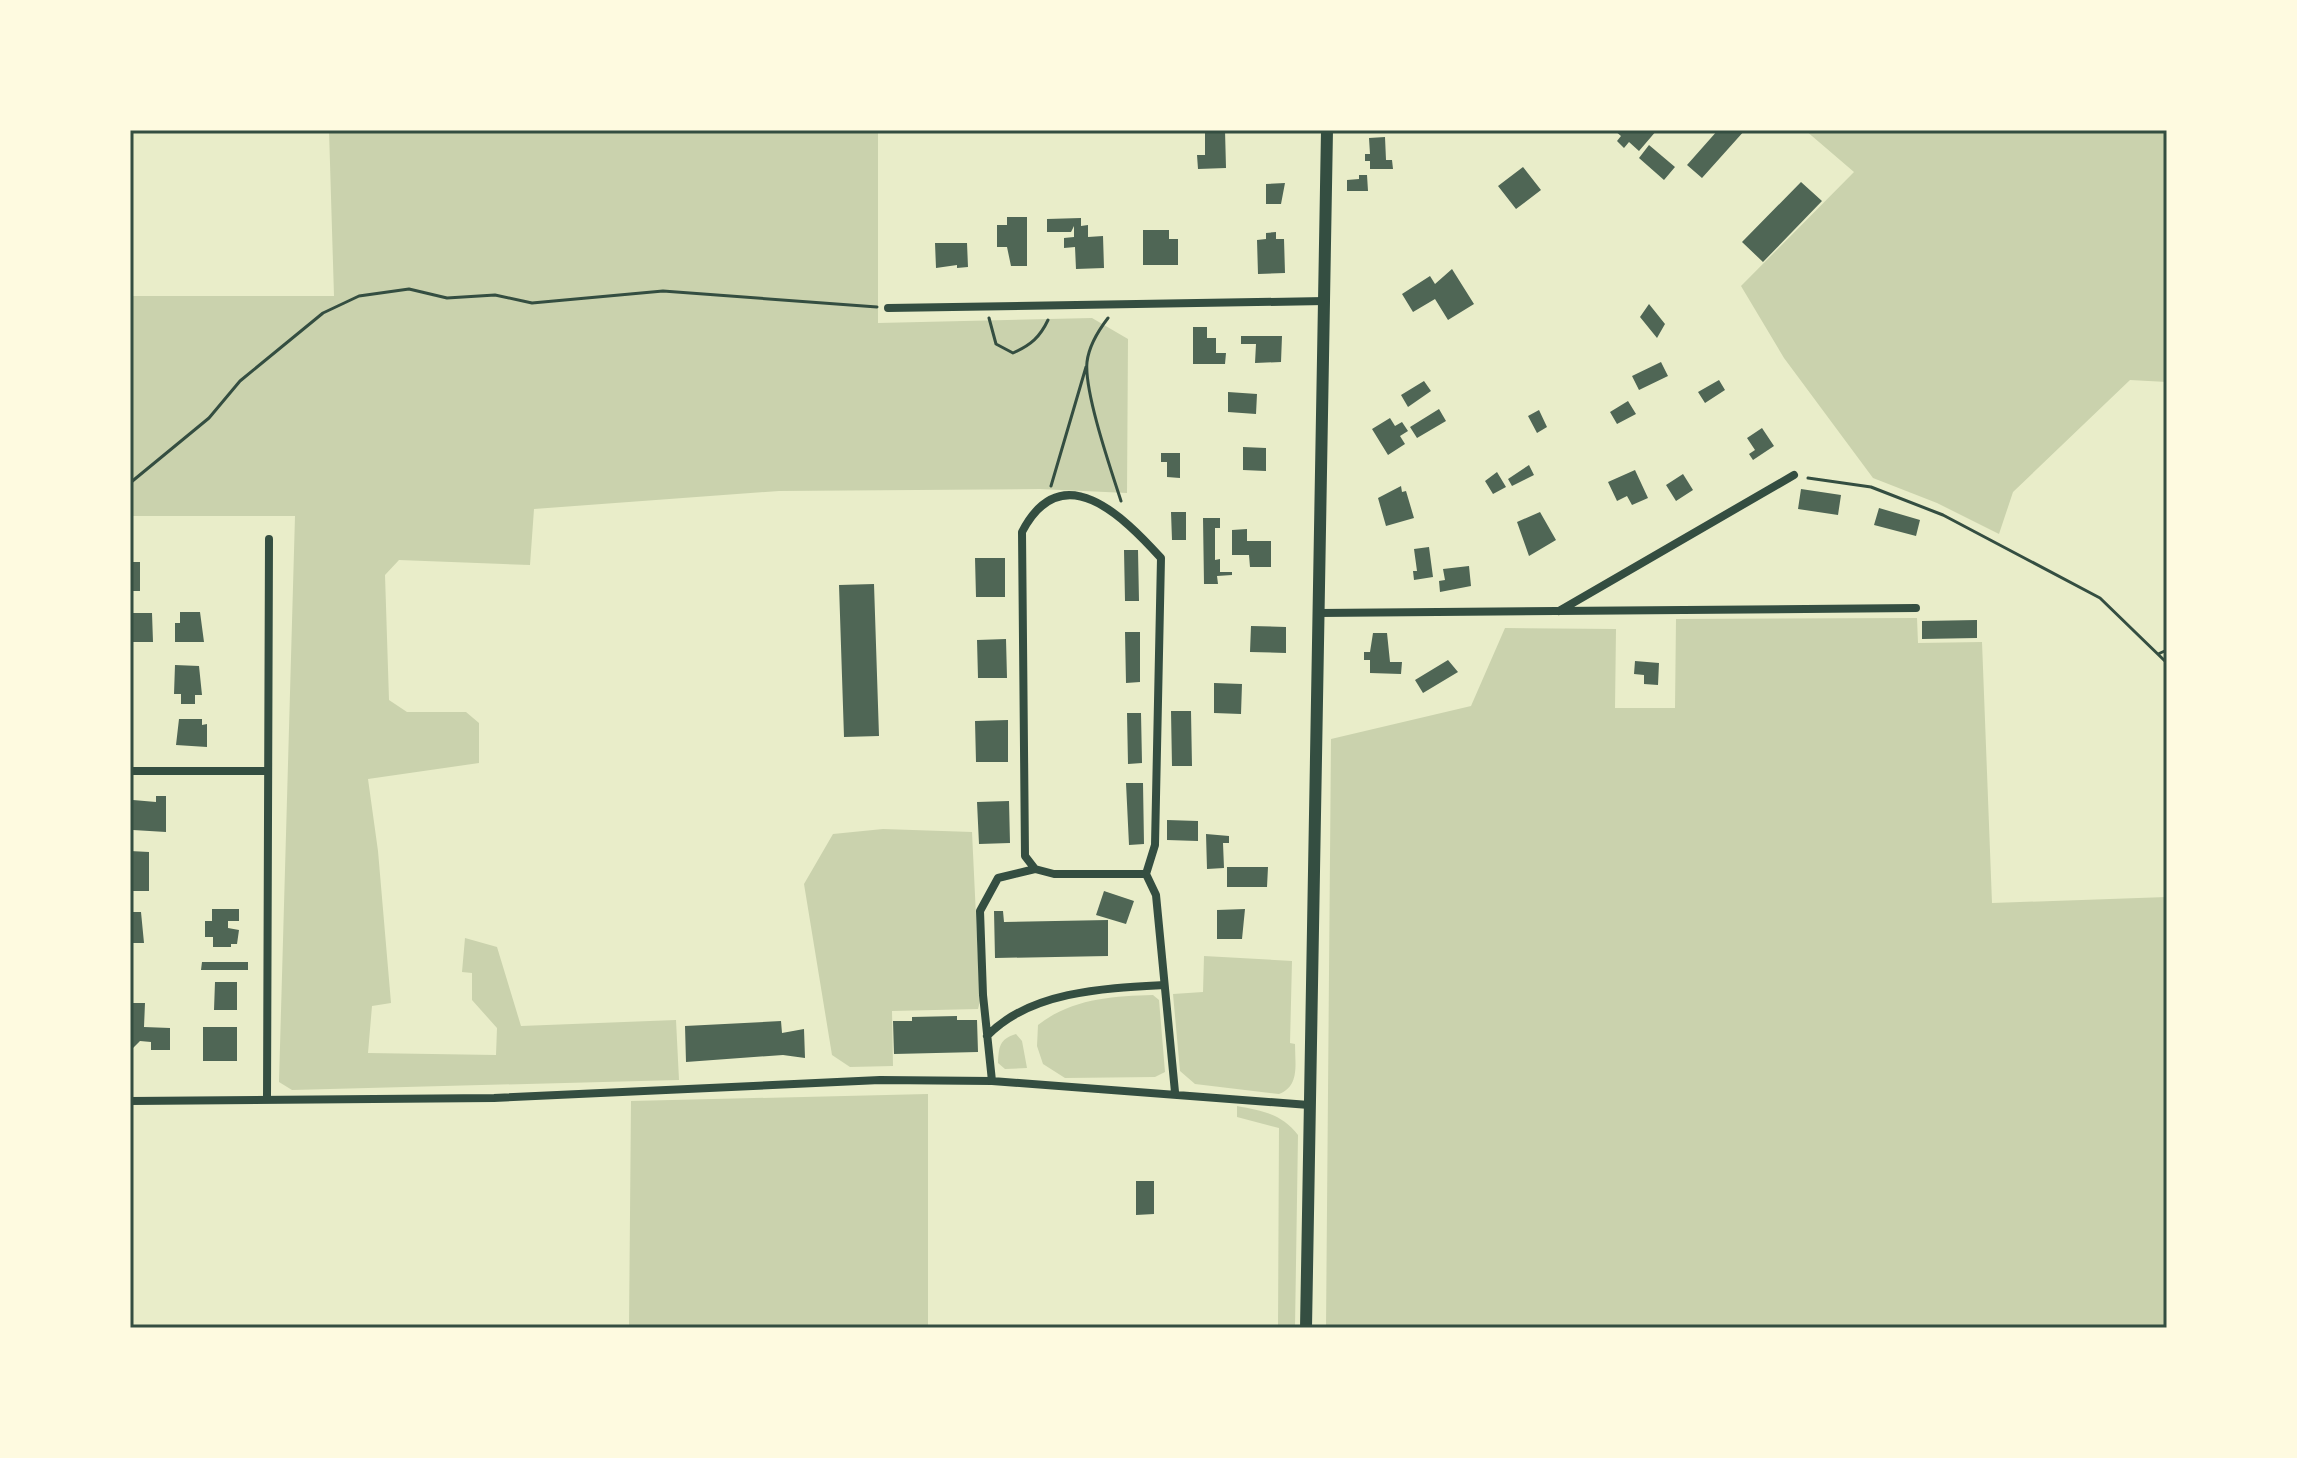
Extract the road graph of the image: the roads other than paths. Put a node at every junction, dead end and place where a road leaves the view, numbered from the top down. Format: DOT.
graph roads {
  1 [pos="1327,130"];
  2 [pos="1325,301"];
  3 [pos="888,308"];
  4 [pos="1794,475"];
  5 [pos="269,539"];
  6 [pos="1916,608"];
  7 [pos="1558,611"];
  8 [pos="1319,613"];
  9 [pos="130,771"];
  10 [pos="268,771"];
  11 [pos="1035,869"];
  12 [pos="1146,874"];
  13 [pos="1164,985"];
  14 [pos="987,1036"];
  15 [pos="992,1081"];
  16 [pos="1175,1092"];
  17 [pos="267,1100"];
  18 [pos="130,1101"];
  19 [pos="1309,1105"];
  20 [pos="1306,1328"];
  1 -- 2 [label="street"];
  2 -- 3 [label="street"];
  2 -- 8 [label="street"];
  4 -- 7 [label="street"];
  5 -- 10 [label="street"];
  6 -- 7 [label="street"];
  7 -- 8 [label="street"];
  8 -- 19 [label="street"];
  9 -- 10 [label="street"];
  10 -- 17 [label="street"];
  11 -- 12 [label="street"];
  11 -- 12 [label="street"];
  11 -- 14 [label="street"];
  12 -- 13 [label="street"];
  13 -- 14 [label="street"];
  13 -- 16 [label="street"];
  14 -- 15 [label="street"];
  15 -- 16 [label="street"];
  15 -- 17 [label="street"];
  16 -- 19 [label="street"];
  17 -- 18 [label="street"];
  19 -- 20 [label="street"];
}
